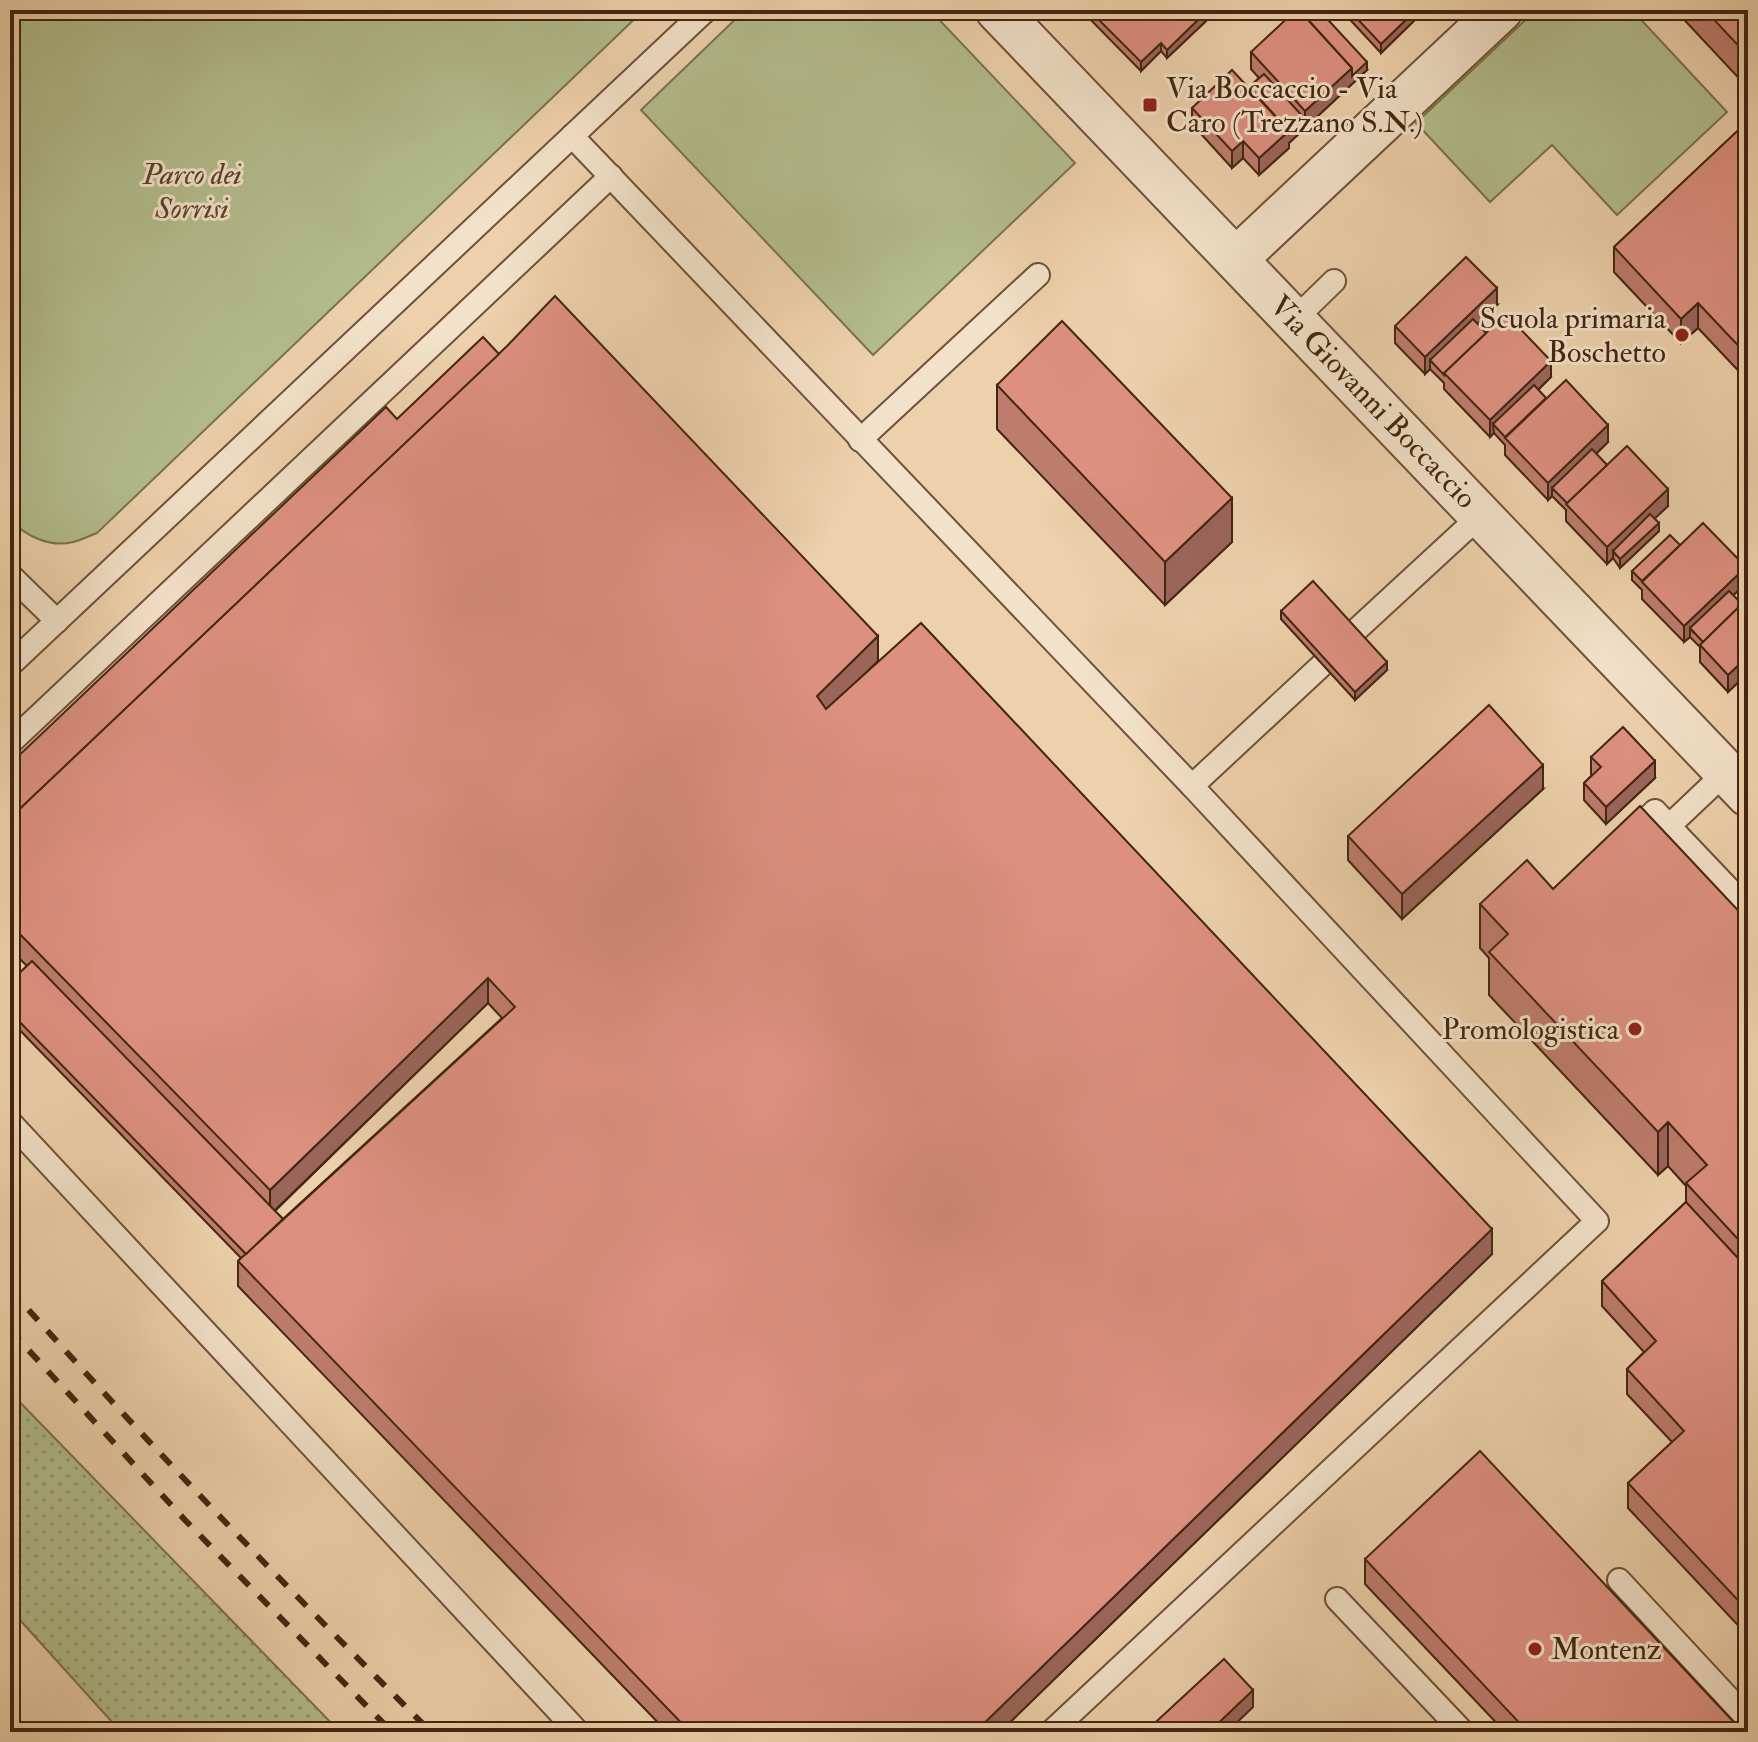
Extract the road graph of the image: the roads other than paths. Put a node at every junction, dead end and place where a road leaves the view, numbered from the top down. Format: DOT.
graph roads {
  1 [pos="706,10"];
  2 [pos="997,10"];
  3 [pos="1501,10"];
  4 [pos="572,136"];
  5 [pos="611,176"];
  6 [pos="1236,259"];
  7 [pos="1038,275"];
  8 [pos="1334,281"];
  9 [pos="1294,320"];
  10 [pos="860,440"];
  11 [pos="1481,515"];
  12 [pos="10,575"];
  13 [pos="57,621"];
  14 [pos="1353,633"];
  15 [pos="10,665"];
  16 [pos="1322,665"];
  17 [pos="10,743"];
  18 [pos="1741,773"];
  19 [pos="1192,786"];
  20 [pos="1669,826"];
  21 [pos="1607,856"];
  22 [pos="1748,909"];
  23 [pos="10,1122"];
  24 [pos="1619,1580"];
  25 [pos="1337,1599"];
  26 [pos="1748,1719"];
  27 [pos="578,1732"];
  28 [pos="1051,1732"];
  29 [pos="1463,1732"];
  1 -- 4 [label="lane"];
  2 -- 6 [label="street, Via Giovanni Boccaccio"];
  3 -- 6 [label="street"];
  4 -- 5 [label="lane"];
  4 -- 13 [label="lane"];
  5 -- 10 [label="lane"];
  5 -- 17 [label="lane"];
  6 -- 9 [label="street, Via Giovanni Boccaccio"];
  7 -- 10 [label="lane"];
  8 -- 9 [label="lane"];
  9 -- 11 [label="street, Via Giovanni Boccaccio"];
  10 -- 19 [label="lane"];
  11 -- 14 [label="lane"];
  11 -- 18 [label="street, Via Giovanni Boccaccio"];
  12 -- 13 [label="lane"];
  13 -- 15 [label="lane"];
  16 -- 19 [label="lane"];
  18 -- 20 [label="lane"];
  19 -- 28 [label="lane"];
  20 -- 21 [label="lane"];
  20 -- 22 [label="lane"];
  23 -- 27 [label="lane"];
  24 -- 26 [label="lane"];
  25 -- 29 [label="lane"];
}
